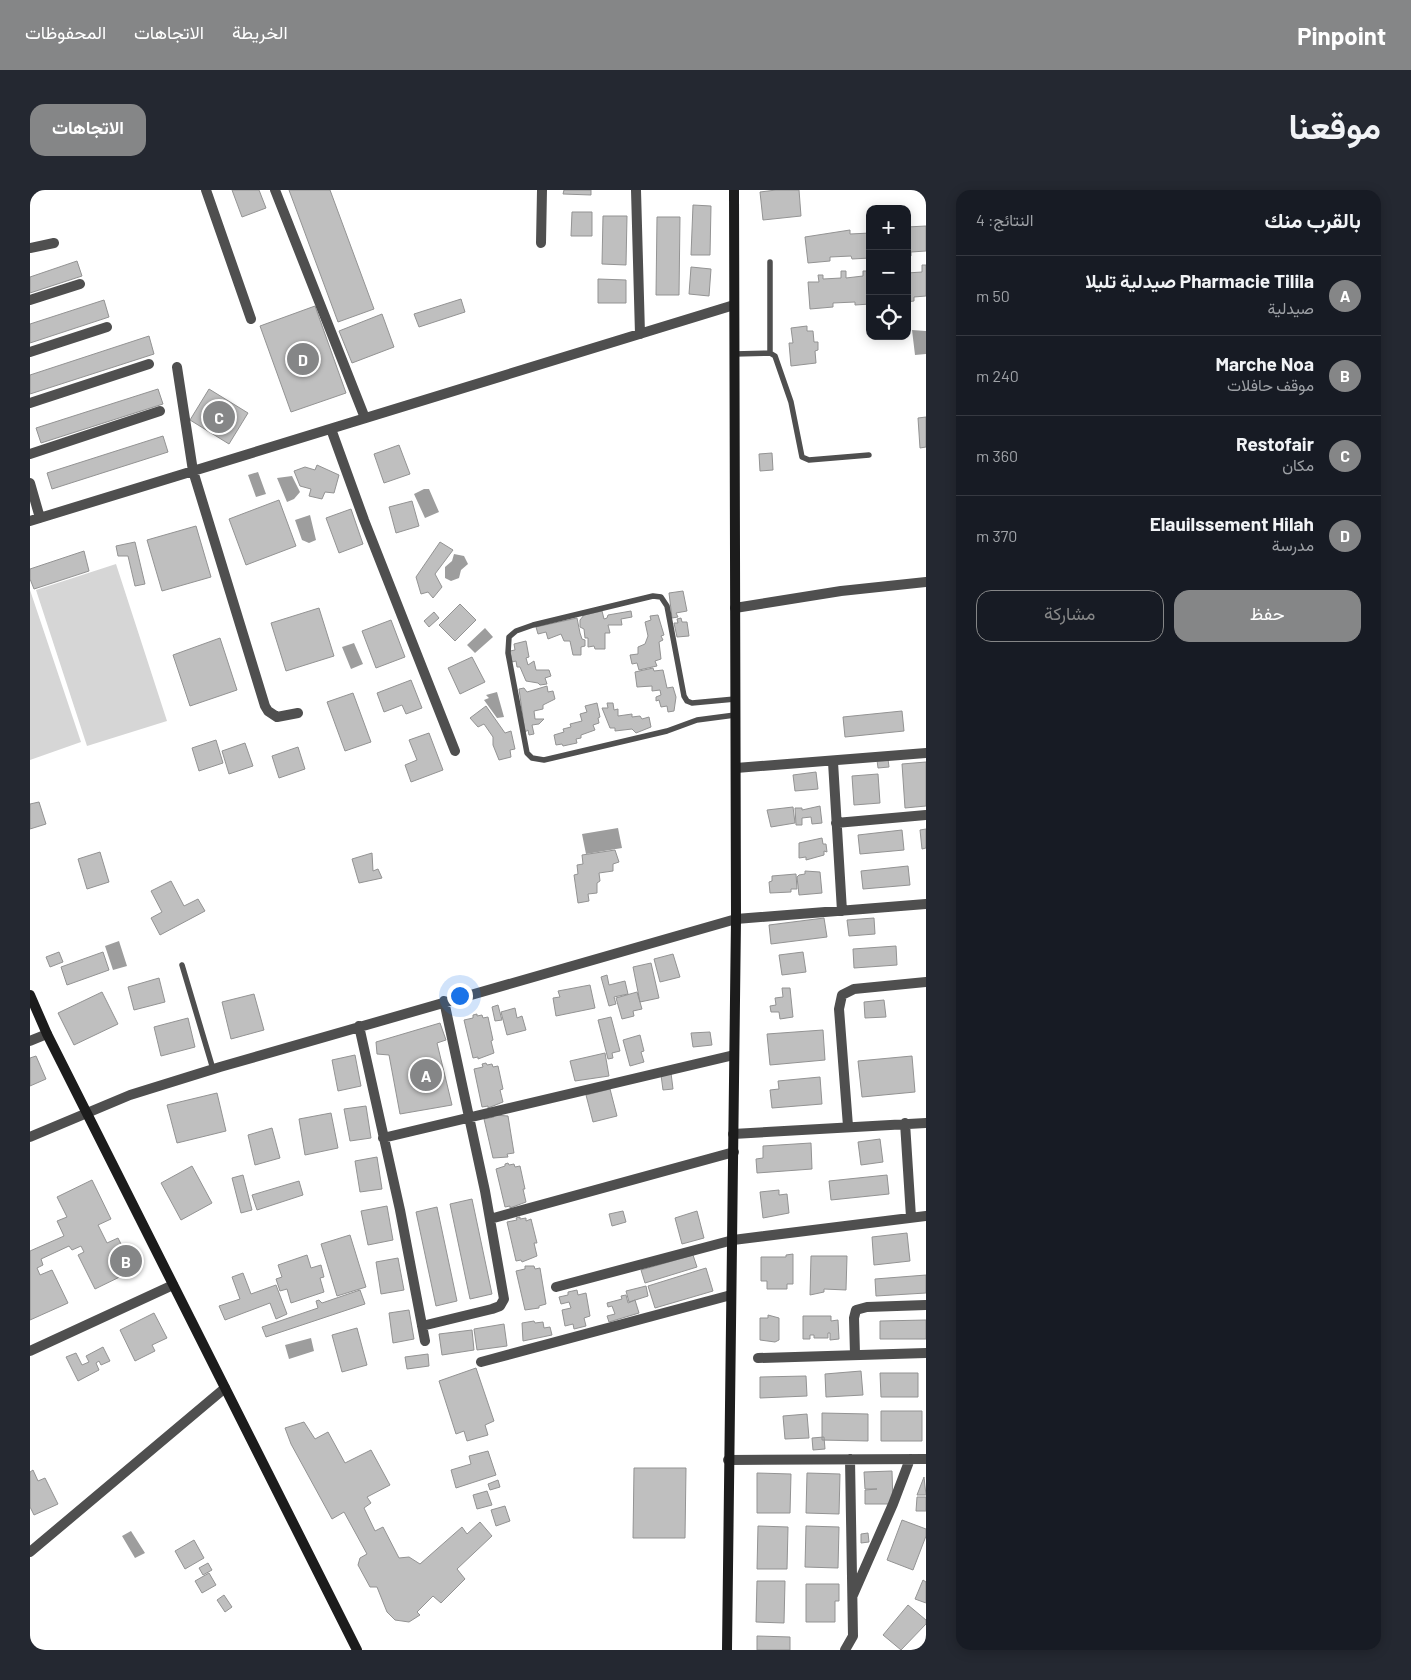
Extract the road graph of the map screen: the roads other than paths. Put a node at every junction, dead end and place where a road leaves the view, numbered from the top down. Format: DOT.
graph roads {
  1 [pos="206,190"];
  2 [pos="275,190"];
  3 [pos="542,190"];
  4 [pos="636,190"];
  5 [pos="734,190"];
  6 [pos="540,243"];
  7 [pos="54,244"];
  8 [pos="30,248"];
  9 [pos="770,262"];
  10 [pos="80,284"];
  11 [pos="30,300"];
  12 [pos="734,306"];
  13 [pos="251,319"];
  14 [pos="107,327"];
  15 [pos="640,334"];
  16 [pos="30,352"];
  17 [pos="770,353"];
  18 [pos="734,354"];
  19 [pos="149,364"];
  20 [pos="177,367"];
  21 [pos="30,403"];
  22 [pos="160,411"];
  23 [pos="364,418"];
  24 [pos="331,428"];
  25 [pos="30,454"];
  26 [pos="869,455"];
  27 [pos="193,471"];
  28 [pos="30,483"];
  29 [pos="35,519"];
  30 [pos="926,582"];
  31 [pos="735,608"];
  32 [pos="736,699"];
  33 [pos="298,713"];
  34 [pos="736,715"];
  35 [pos="455,751"];
  36 [pos="926,753"];
  37 [pos="833,762"];
  38 [pos="736,768"];
  39 [pos="926,815"];
  40 [pos="836,823"];
  41 [pos="926,904"];
  42 [pos="842,911"];
  43 [pos="736,918"];
  44 [pos="182,965"];
  45 [pos="926,982"];
  46 [pos="30,995"];
  47 [pos="444,1001"];
  48 [pos="359,1026"];
  49 [pos="47,1034"];
  50 [pos="30,1041"];
  51 [pos="734,1055"];
  52 [pos="212,1069"];
  53 [pos="87,1113"];
  54 [pos="469,1117"];
  55 [pos="926,1122"];
  56 [pos="905,1123"];
  57 [pos="848,1126"];
  58 [pos="733,1134"];
  59 [pos="30,1136"];
  60 [pos="384,1138"];
  61 [pos="734,1152"];
  62 [pos="926,1216"];
  63 [pos="911,1217"];
  64 [pos="490,1219"];
  65 [pos="733,1240"];
  66 [pos="173,1285"];
  67 [pos="556,1288"];
  68 [pos="731,1295"];
  69 [pos="926,1305"];
  70 [pos="422,1326"];
  71 [pos="425,1341"];
  72 [pos="30,1351"];
  73 [pos="926,1353"];
  74 [pos="855,1354"];
  75 [pos="758,1358"];
  76 [pos="481,1362"];
  77 [pos="225,1388"];
  78 [pos="850,1459"];
  79 [pos="910,1459"];
  80 [pos="926,1459"];
  81 [pos="728,1460"];
  82 [pos="30,1552"];
  83 [pos="851,1598"];
  84 [pos="357,1650"];
  85 [pos="727,1650"];
  86 [pos="845,1650"];
  1 -- 13 [label="street"];
  2 -- 23 [label="street"];
  3 -- 6 [label="street"];
  4 -- 15 [label="street"];
  5 -- 12 [label="street"];
  7 -- 8 [label="street"];
  9 -- 17 [label="lane"];
  10 -- 11 [label="street"];
  12 -- 15 [label="street"];
  12 -- 18 [label="street"];
  14 -- 16 [label="street"];
  15 -- 23 [label="street"];
  17 -- 18 [label="lane"];
  17 -- 26 [label="lane"];
  18 -- 31 [label="street"];
  19 -- 21 [label="street"];
  20 -- 27 [label="street"];
  22 -- 25 [label="street"];
  23 -- 24 [label="street"];
  24 -- 27 [label="street"];
  24 -- 35 [label="street"];
  27 -- 29 [label="street"];
  27 -- 33 [label="street"];
  28 -- 29 [label="street"];
  30 -- 31 [label="street"];
  31 -- 32 [label="street"];
  32 -- 34 [label="street"];
  32 -- 34 [label="lane"];
  34 -- 38 [label="street"];
  36 -- 37 [label="street"];
  37 -- 38 [label="street"];
  37 -- 40 [label="street"];
  38 -- 43 [label="street"];
  39 -- 40 [label="street"];
  40 -- 42 [label="street"];
  41 -- 42 [label="street"];
  42 -- 43 [label="street"];
  43 -- 47 [label="street"];
  43 -- 51 [label="street"];
  44 -- 52 [label="lane"];
  45 -- 57 [label="street"];
  46 -- 49 [label="street"];
  47 -- 48 [label="street"];
  47 -- 54 [label="street"];
  48 -- 52 [label="street"];
  48 -- 60 [label="street"];
  49 -- 50 [label="street"];
  49 -- 53 [label="street"];
  51 -- 54 [label="street"];
  51 -- 58 [label="street"];
  52 -- 53 [label="street"];
  53 -- 59 [label="street"];
  53 -- 66 [label="street"];
  54 -- 60 [label="street"];
  54 -- 64 [label="street"];
  55 -- 56 [label="street"];
  56 -- 57 [label="street"];
  56 -- 63 [label="street"];
  57 -- 58 [label="street"];
  58 -- 61 [label="street"];
  60 -- 70 [label="street"];
  61 -- 64 [label="street"];
  61 -- 65 [label="street"];
  62 -- 63 [label="street"];
  63 -- 65 [label="street"];
  64 -- 70 [label="street"];
  65 -- 67 [label="street"];
  65 -- 68 [label="street"];
  66 -- 72 [label="street"];
  66 -- 77 [label="street"];
  68 -- 76 [label="street"];
  68 -- 81 [label="street"];
  69 -- 74 [label="street"];
  70 -- 71 [label="street"];
  73 -- 74 [label="street"];
  74 -- 75 [label="street"];
  77 -- 82 [label="street"];
  77 -- 84 [label="street"];
  78 -- 79 [label="street"];
  78 -- 81 [label="street"];
  78 -- 83 [label="street"];
  79 -- 80 [label="street"];
  79 -- 83 [label="street"];
  81 -- 85 [label="street"];
  83 -- 86 [label="street"];
}
